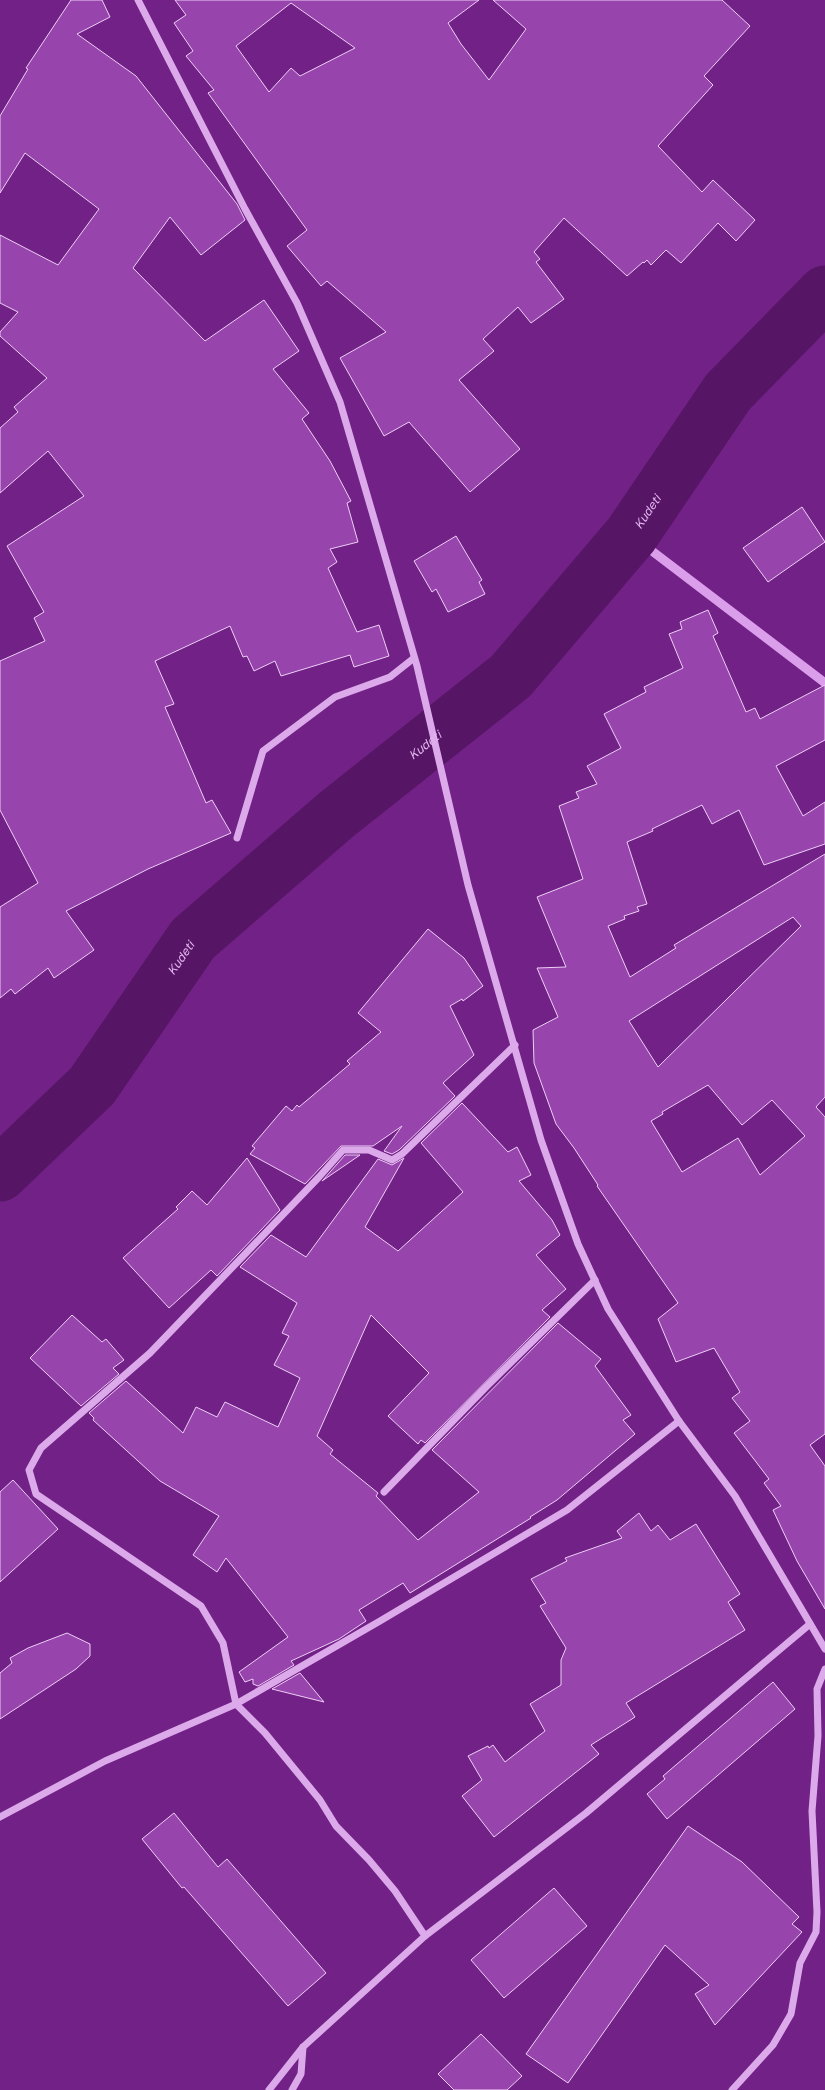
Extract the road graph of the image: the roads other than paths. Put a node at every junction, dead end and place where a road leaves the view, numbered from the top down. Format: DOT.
graph roads {
  1 [pos="138,0"];
  2 [pos="414,658"];
  3 [pos="237,838"];
  4 [pos="515,1046"];
  5 [pos="595,1280"];
  6 [pos="679,1421"];
  7 [pos="384,1492"];
  8 [pos="810,1624"];
  9 [pos="825,1649"];
  10 [pos="825,1669"];
  11 [pos="236,1704"];
  12 [pos="0,1817"];
  13 [pos="426,1936"];
  14 [pos="303,2047"];
  15 [pos="269,2090"];
  16 [pos="292,2090"];
  17 [pos="732,2090"];
  1 -- 2 [label="street"];
  2 -- 3 [label="street"];
  2 -- 4 [label="street"];
  4 -- 5 [label="street"];
  4 -- 11 [label="street"];
  5 -- 6 [label="street"];
  5 -- 7 [label="street"];
  6 -- 8 [label="street"];
  6 -- 11 [label="street"];
  8 -- 9 [label="street"];
  8 -- 13 [label="street"];
  10 -- 17 [label="street"];
  11 -- 12 [label="street"];
  11 -- 13 [label="street"];
  13 -- 14 [label="street"];
  14 -- 15 [label="street"];
  14 -- 16 [label="street"];
}
